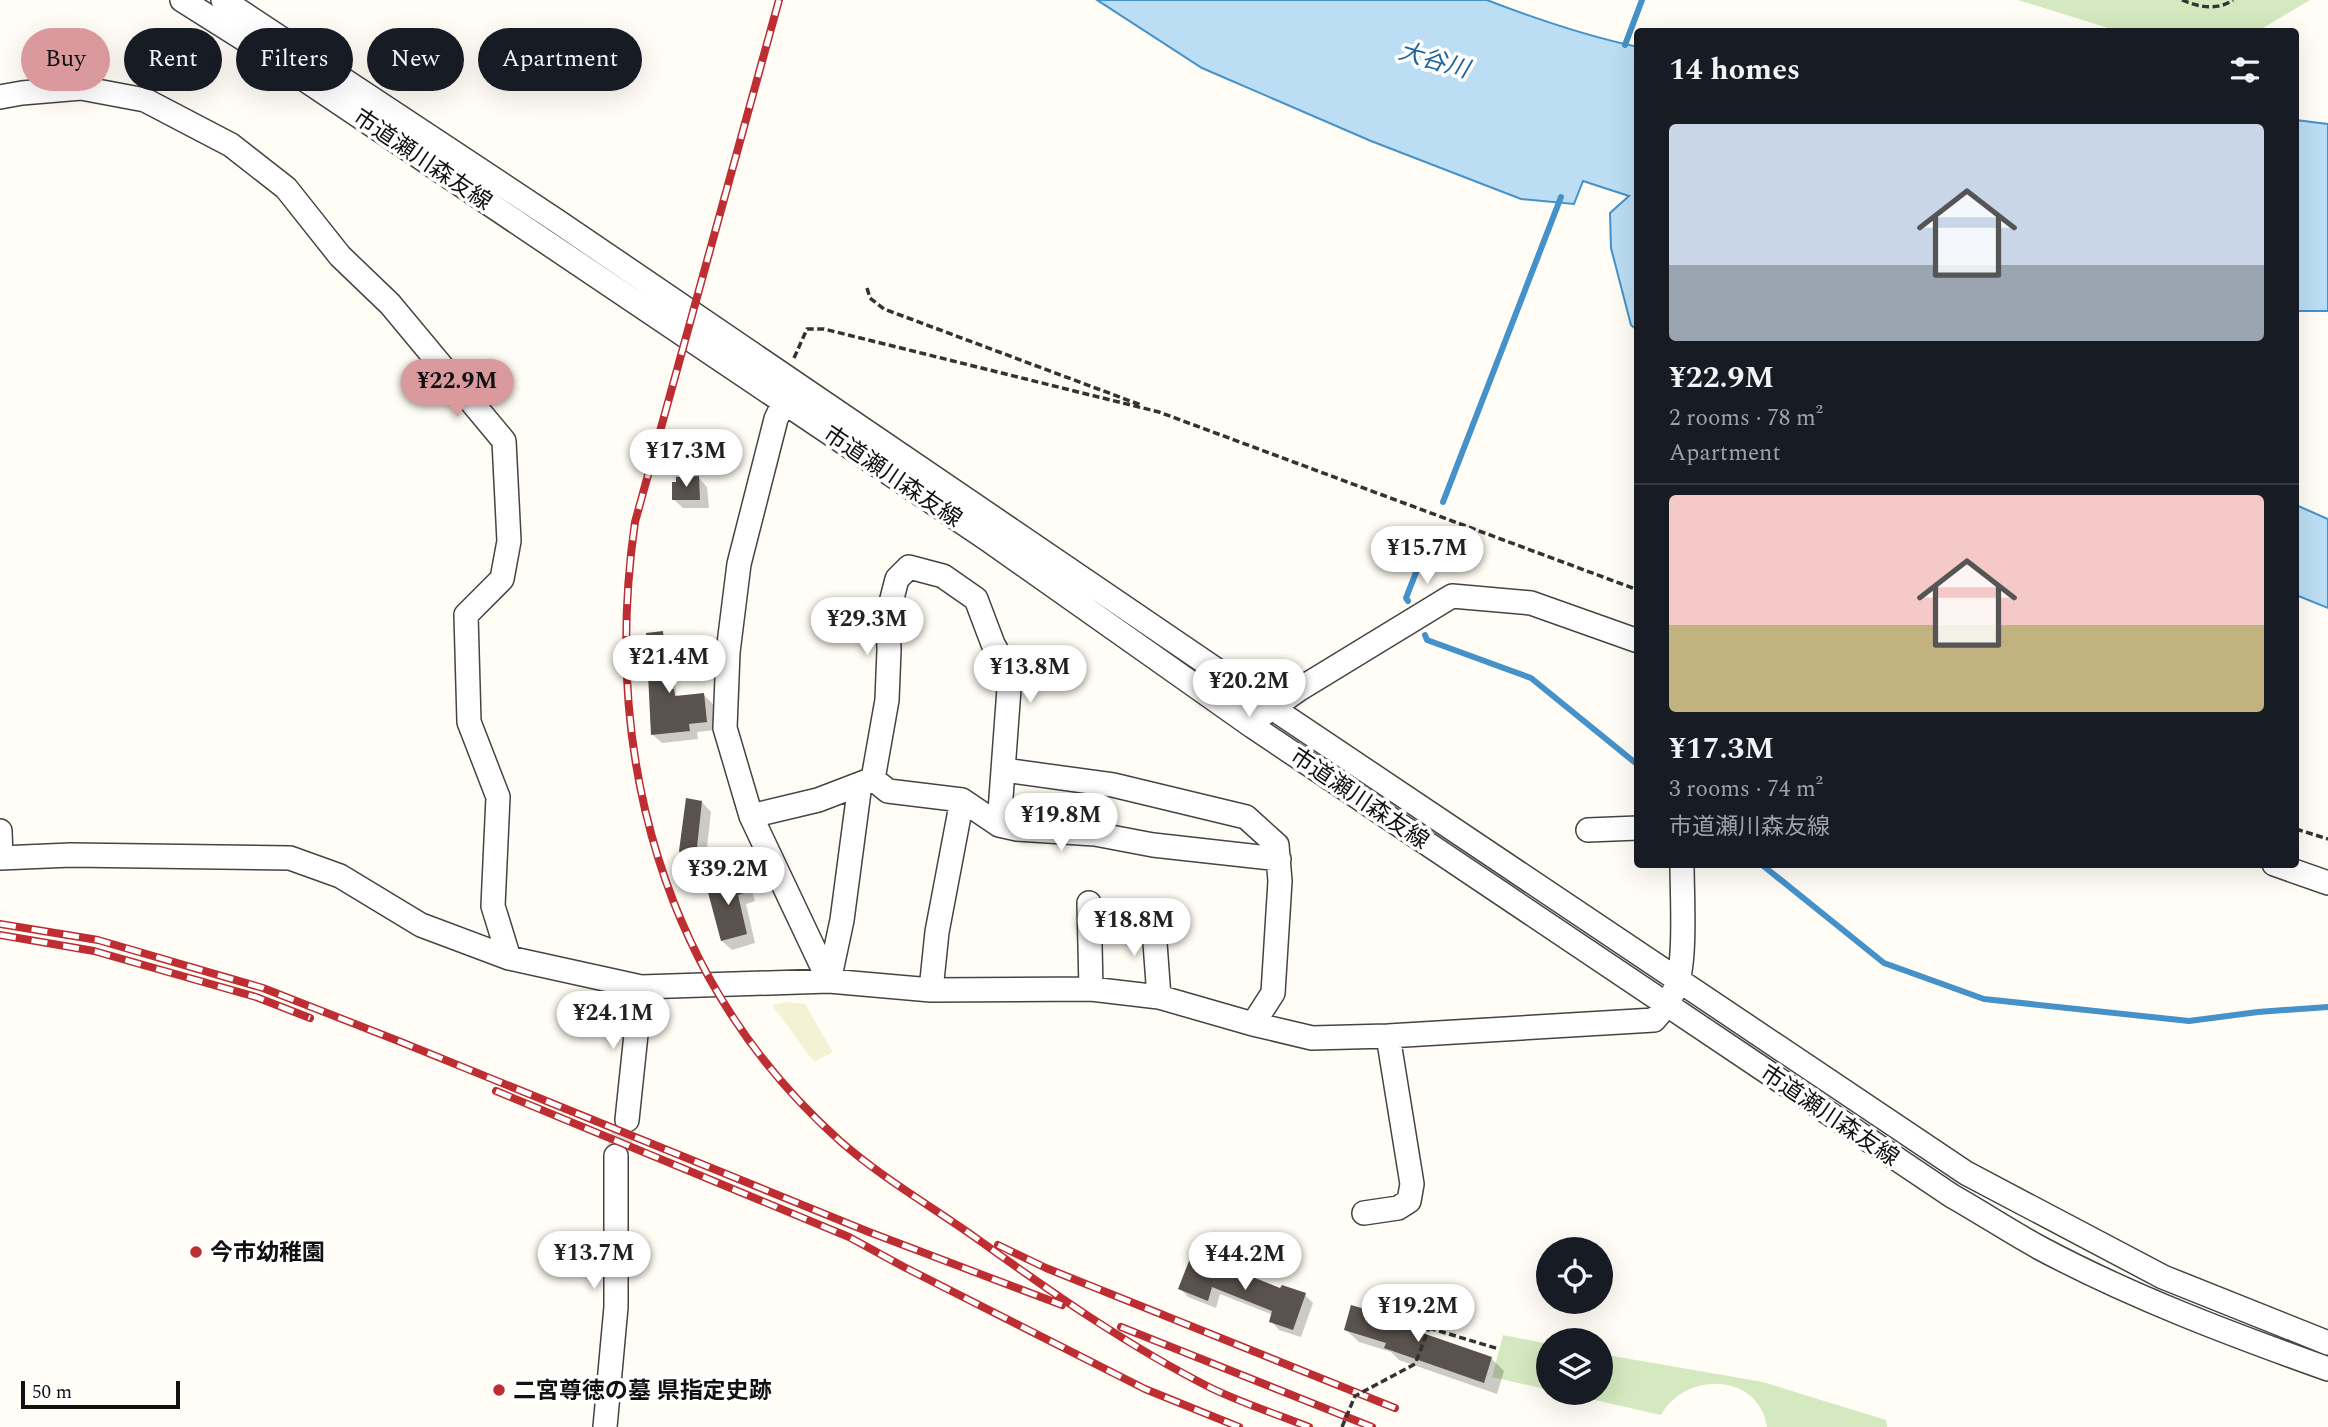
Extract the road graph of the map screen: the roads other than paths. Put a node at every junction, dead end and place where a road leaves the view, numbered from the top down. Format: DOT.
graph roads {
  1 [pos="182,0"];
  2 [pos="223,0"];
  3 [pos="0,97"];
  4 [pos="784,402"];
  5 [pos="1634,640"];
  6 [pos="1271,708"];
  7 [pos="1252,726"];
  8 [pos="1004,770"];
  9 [pos="867,781"];
  10 [pos="962,800"];
  11 [pos="751,816"];
  12 [pos="999,825"];
  13 [pos="1634,828"];
  14 [pos="1588,830"];
  15 [pos="0,831"];
  16 [pos="0,858"];
  17 [pos="1279,859"];
  18 [pos="1682,868"];
  19 [pos="2285,868"];
  20 [pos="2328,883"];
  21 [pos="1089,903"];
  22 [pos="1153,916"];
  23 [pos="509,958"];
  24 [pos="829,981"];
  25 [pos="1678,982"];
  26 [pos="641,987"];
  27 [pos="1091,989"];
  28 [pos="931,990"];
  29 [pos="1159,997"];
  30 [pos="1668,1004"];
  31 [pos="1253,1024"];
  32 [pos="1388,1036"];
  33 [pos="627,1120"];
  34 [pos="616,1156"];
  35 [pos="1364,1213"];
  36 [pos="2328,1343"];
  37 [pos="2328,1369"];
  38 [pos="605,1427"];
  1 -- 4 [label="street, 市道瀬川森友線"];
  2 -- 6 [label="street, 市道瀬川森友線"];
  3 -- 23 [label="street"];
  4 -- 7 [label="street, 市道瀬川森友線"];
  4 -- 11 [label="street"];
  5 -- 6 [label="street"];
  6 -- 7 [label="street"];
  6 -- 25 [label="street, 市道瀬川森友線"];
  7 -- 30 [label="street, 市道瀬川森友線"];
  8 -- 9 [label="street"];
  8 -- 12 [label="street"];
  8 -- 17 [label="street"];
  9 -- 10 [label="street"];
  9 -- 11 [label="street"];
  9 -- 24 [label="street"];
  10 -- 12 [label="street"];
  10 -- 28 [label="street"];
  11 -- 24 [label="street"];
  12 -- 17 [label="street"];
  13 -- 14 [label="street"];
  15 -- 16 [label="street"];
  16 -- 23 [label="street"];
  17 -- 31 [label="street"];
  18 -- 25 [label="street"];
  19 -- 20 [label="street"];
  21 -- 27 [label="street"];
  22 -- 29 [label="street"];
  23 -- 26 [label="street"];
  24 -- 26 [label="street"];
  24 -- 28 [label="street"];
  25 -- 30 [label="street"];
  25 -- 36 [label="street, 市道瀬川森友線"];
  26 -- 33 [label="street"];
  27 -- 28 [label="street"];
  27 -- 29 [label="street"];
  29 -- 31 [label="street"];
  30 -- 32 [label="street"];
  30 -- 37 [label="street, 市道瀬川森友線"];
  31 -- 32 [label="street"];
  32 -- 35 [label="street"];
  34 -- 38 [label="street"];
}
